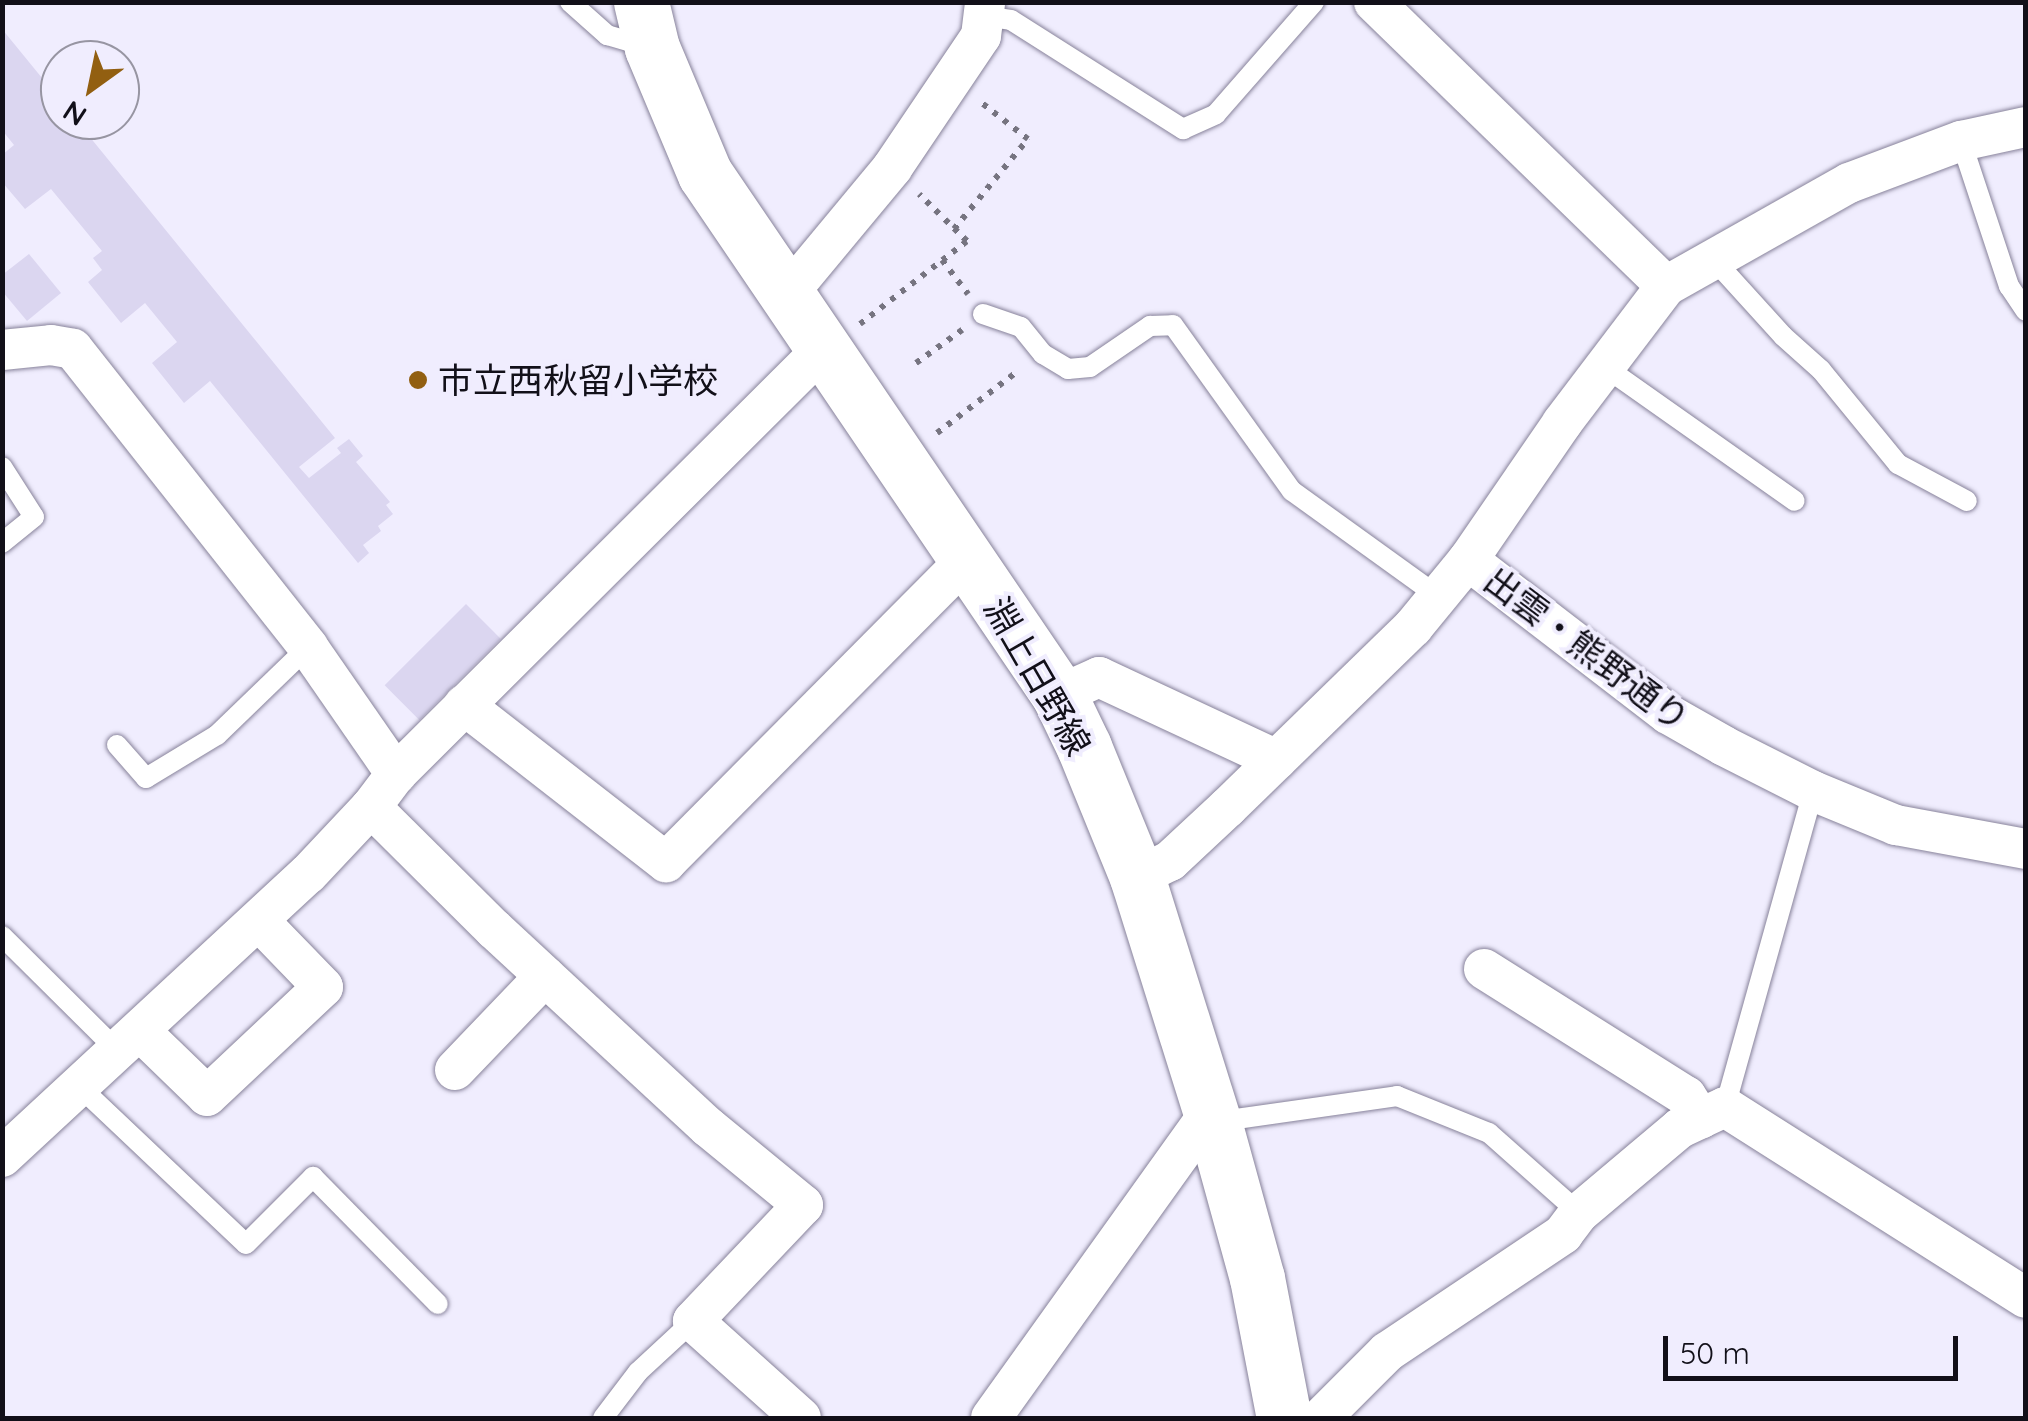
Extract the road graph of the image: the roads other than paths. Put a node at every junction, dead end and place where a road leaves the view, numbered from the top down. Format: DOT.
graph roads {
  1 [pos="570,2"];
  2 [pos="1314,2"];
  3 [pos="1374,2"];
  4 [pos="984,9"];
  5 [pos="646,25"];
  6 [pos="2026,127"];
  7 [pos="1962,141"];
  8 [pos="1716,260"];
  9 [pos="1666,286"];
  10 [pos="785,297"];
  11 [pos="2026,311"];
  12 [pos="983,314"];
  13 [pos="841,337"];
  14 [pos="2,350"];
  15 [pos="1605,367"];
  16 [pos="2,467"];
  17 [pos="1795,501"];
  18 [pos="1967,501"];
  19 [pos="2,543"];
  20 [pos="968,559"];
  21 [pos="1468,560"];
  22 [pos="1439,597"];
  23 [pos="308,648"];
  24 [pos="1058,696"];
  25 [pos="464,706"];
  26 [pos="117,745"];
  27 [pos="1277,760"];
  28 [pos="396,774"];
  29 [pos="1813,791"];
  30 [pos="372,807"];
  31 [pos="2026,849"];
  32 [pos="1137,877"];
  33 [pos="259,920"];
  34 [pos="2,936"];
  35 [pos="1484,969"];
  36 [pos="545,976"];
  37 [pos="129,1041"];
  38 [pos="456,1070"];
  39 [pos="80,1087"];
  40 [pos="1713,1113"];
  41 [pos="1214,1122"];
  42 [pos="2,1157"];
  43 [pos="1579,1213"];
  44 [pos="2026,1298"];
  45 [pos="438,1304"];
  46 [pos="694,1322"];
  47 [pos="1340,1410"];
  48 [pos="604,1418"];
  49 [pos="801,1418"];
  50 [pos="991,1418"];
  51 [pos="1284,1418"];
  1 -- 5 [label="lane"];
  2 -- 4 [label="lane"];
  3 -- 9 [label="street"];
  4 -- 10 [label="street"];
  5 -- 10 [label="main road, 淵上日野線"];
  6 -- 7 [label="street"];
  7 -- 8 [label="street"];
  7 -- 11 [label="lane"];
  8 -- 9 [label="street"];
  8 -- 18 [label="lane"];
  9 -- 15 [label="street"];
  10 -- 13 [label="main road, 淵上日野線"];
  12 -- 22 [label="lane"];
  13 -- 20 [label="main road, 淵上日野線"];
  13 -- 25 [label="street"];
  14 -- 23 [label="street"];
  15 -- 17 [label="lane"];
  15 -- 21 [label="street"];
  16 -- 19 [label="lane"];
  20 -- 24 [label="main road, 淵上日野線"];
  20 -- 25 [label="street"];
  21 -- 22 [label="street, 出雲・熊野通り"];
  21 -- 29 [label="street, 出雲・熊野通り"];
  22 -- 27 [label="street, 出雲・熊野通り"];
  23 -- 26 [label="lane"];
  23 -- 28 [label="street"];
  24 -- 27 [label="street"];
  24 -- 32 [label="main road, 淵上日野線"];
  25 -- 28 [label="street"];
  27 -- 32 [label="street, 出雲・熊野通り"];
  28 -- 30 [label="street"];
  29 -- 31 [label="street, 出雲・熊野通り"];
  29 -- 40 [label="lane"];
  30 -- 33 [label="street"];
  30 -- 36 [label="street"];
  32 -- 41 [label="main road, 淵上日野線"];
  33 -- 37 [label="street"];
  33 -- 37 [label="street"];
  34 -- 37 [label="lane"];
  35 -- 40 [label="street"];
  36 -- 38 [label="street"];
  36 -- 46 [label="street"];
  37 -- 39 [label="street"];
  39 -- 42 [label="street"];
  39 -- 45 [label="lane"];
  40 -- 43 [label="street"];
  40 -- 44 [label="street"];
  41 -- 43 [label="lane"];
  41 -- 50 [label="street"];
  41 -- 51 [label="main road, 淵上日野線"];
  43 -- 47 [label="street"];
  46 -- 48 [label="lane"];
  46 -- 49 [label="street"];
}
